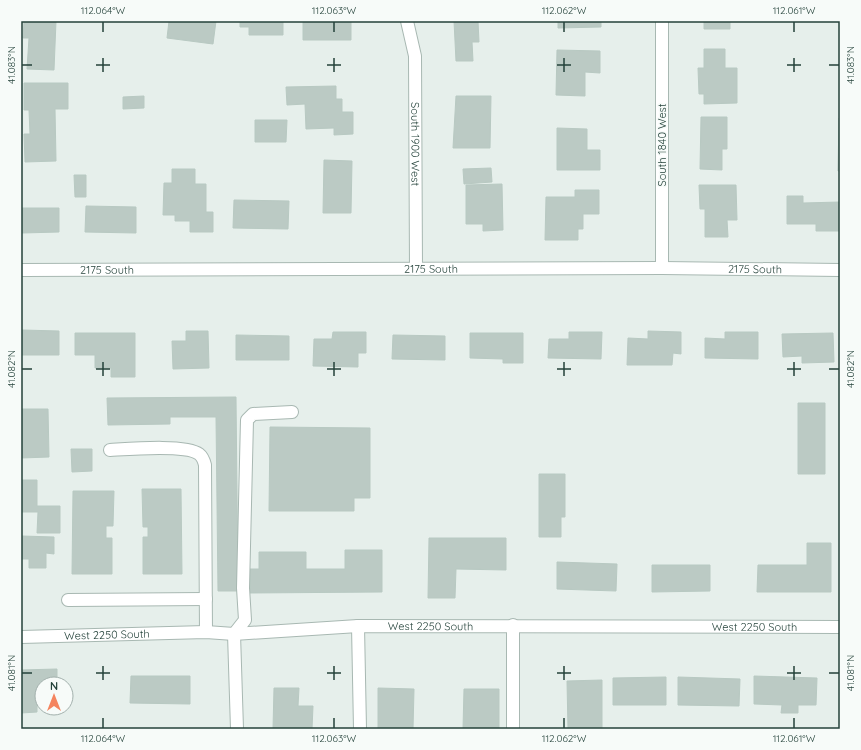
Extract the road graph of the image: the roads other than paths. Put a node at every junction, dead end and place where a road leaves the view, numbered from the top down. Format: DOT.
graph roads {
  1 [pos="407,21"];
  2 [pos="662,21"];
  3 [pos="662,268"];
  4 [pos="416,269"];
  5 [pos="21,270"];
  6 [pos="840,270"];
  7 [pos="292,412"];
  8 [pos="110,450"];
  9 [pos="206,599"];
  10 [pos="68,600"];
  11 [pos="513,625"];
  12 [pos="358,626"];
  13 [pos="840,627"];
  14 [pos="206,632"];
  15 [pos="234,634"];
  16 [pos="21,637"];
  17 [pos="236,729"];
  18 [pos="360,729"];
  19 [pos="513,729"];
  1 -- 4 [label="street, South 1900 West"];
  2 -- 3 [label="street, South 1840 West"];
  3 -- 4 [label="street, 2175 South"];
  3 -- 6 [label="street, 2175 South"];
  4 -- 5 [label="street, 2175 South"];
  7 -- 15 [label="street"];
  8 -- 9 [label="street"];
  9 -- 10 [label="street"];
  9 -- 14 [label="street"];
  11 -- 12 [label="street, West 2250 South"];
  11 -- 13 [label="street, West 2250 South"];
  11 -- 19 [label="street"];
  12 -- 15 [label="street, West 2250 South"];
  12 -- 18 [label="street"];
  14 -- 15 [label="street, West 2250 South"];
  14 -- 16 [label="street, West 2250 South"];
  15 -- 17 [label="street"];
}
